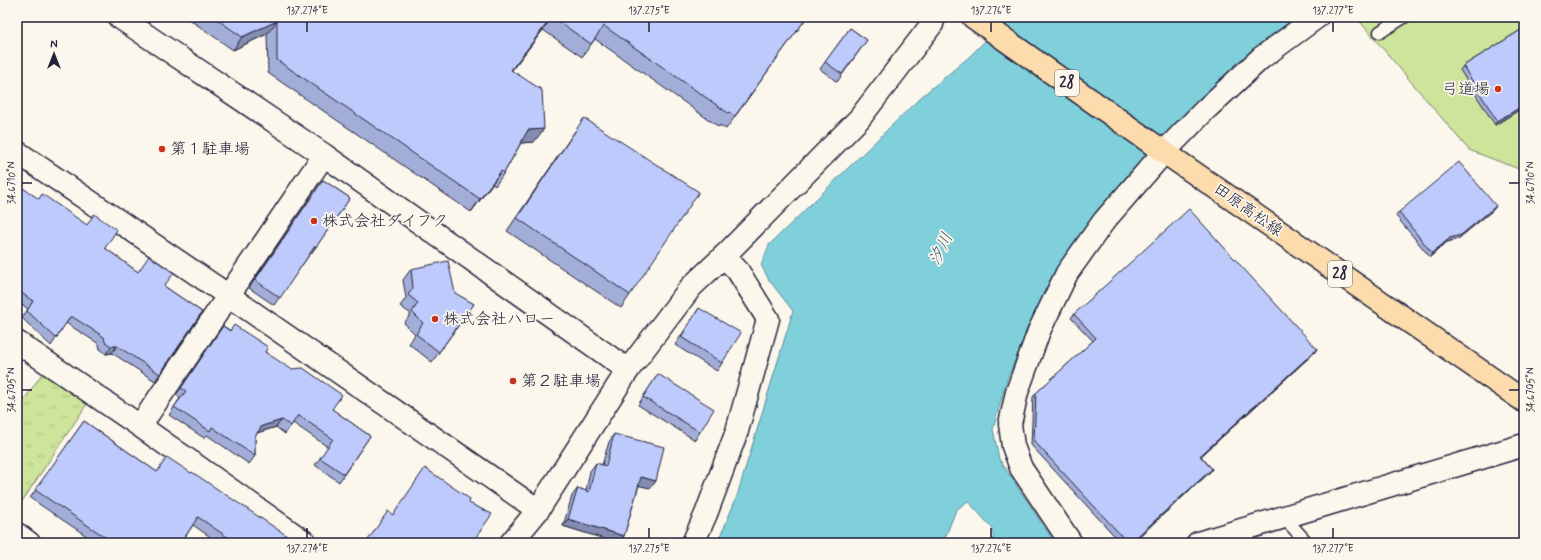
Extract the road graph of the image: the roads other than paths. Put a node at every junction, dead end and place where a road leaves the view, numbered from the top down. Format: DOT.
graph roads {
  1 [pos="119,17"];
  2 [pos="934,17"];
  3 [pos="1317,17"];
  4 [pos="1404,17"];
  5 [pos="975,19"];
  6 [pos="1380,32"];
  7 [pos="1160,149"];
  8 [pos="17,152"];
  9 [pos="324,155"];
  10 [pos="724,256"];
  11 [pos="229,296"];
  12 [pos="17,342"];
  13 [pos="628,370"];
  14 [pos="1524,401"];
  15 [pos="140,426"];
  16 [pos="1524,445"];
  17 [pos="538,510"];
  18 [pos="1283,516"];
  19 [pos="17,534"];
  20 [pos="29,543"];
  21 [pos="306,543"];
  22 [pos="511,543"];
  23 [pos="693,543"];
  24 [pos="1072,543"];
  25 [pos="1198,543"];
  26 [pos="1307,543"];
  1 -- 9 [label="street"];
  2 -- 10 [label="street"];
  3 -- 7 [label="street"];
  4 -- 6 [label="lane"];
  5 -- 7 [label="main road, 田原高松線 / 28"];
  7 -- 14 [label="main road, 田原高松線 / 28"];
  7 -- 24 [label="street"];
  8 -- 11 [label="street"];
  9 -- 11 [label="street"];
  9 -- 13 [label="street"];
  10 -- 13 [label="street"];
  10 -- 23 [label="street"];
  11 -- 15 [label="street"];
  11 -- 17 [label="street"];
  12 -- 15 [label="street"];
  13 -- 17 [label="street"];
  15 -- 21 [label="street"];
  16 -- 18 [label="street"];
  17 -- 22 [label="street"];
  18 -- 25 [label="street"];
  18 -- 26 [label="lane"];
  19 -- 20 [label="street"];
}
